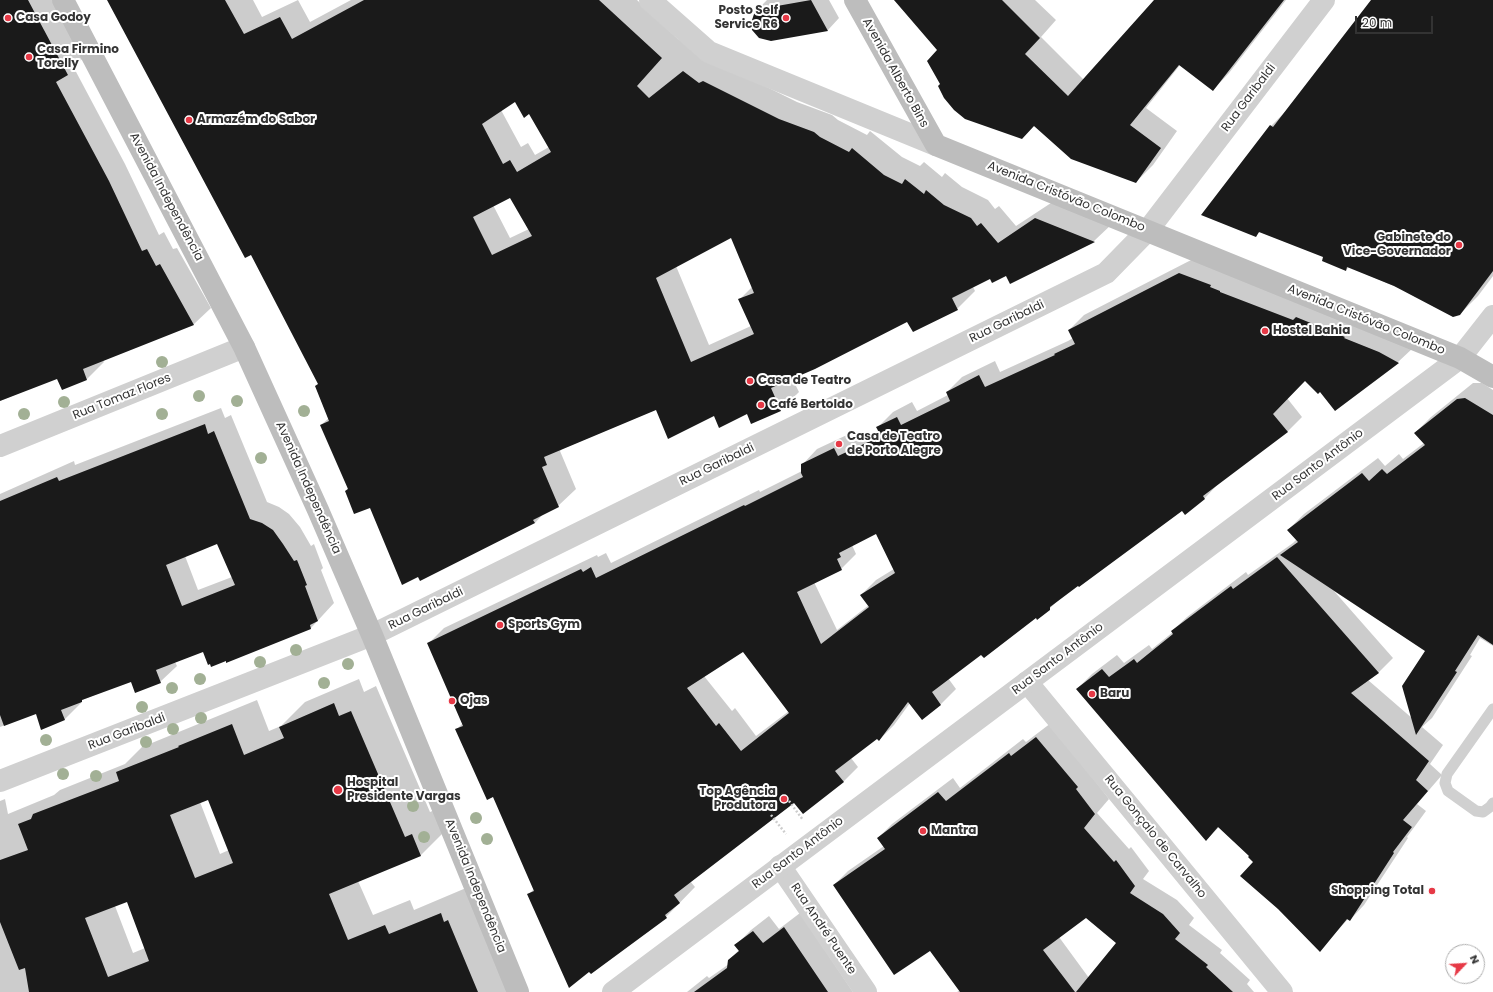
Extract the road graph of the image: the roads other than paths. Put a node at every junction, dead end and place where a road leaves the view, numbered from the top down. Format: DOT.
graph roads {
  1 [pos="63,0"];
  2 [pos="650,0"];
  3 [pos="855,0"];
  4 [pos="1324,0"];
  5 [pos="936,145"];
  6 [pos="1148,230"];
  7 [pos="1493,316"];
  8 [pos="244,347"];
  9 [pos="1460,358"];
  10 [pos="1493,378"];
  11 [pos="0,446"];
  12 [pos="372,636"];
  13 [pos="1027,682"];
  14 [pos="1493,709"];
  15 [pos="0,781"];
  16 [pos="1493,803"];
  17 [pos="780,866"];
  18 [pos="518,992"];
  19 [pos="613,992"];
  20 [pos="866,992"];
  21 [pos="1282,992"];
  1 -- 8 [label="main road, Avenida Independência"];
  2 -- 5 [label="street, Avenida Cristóvão Colombo"];
  3 -- 5 [label="main road, Avenida Alberto Bins"];
  4 -- 6 [label="street, Rua Garibaldi"];
  5 -- 6 [label="main road, Avenida Cristóvão Colombo"];
  6 -- 9 [label="main road, Avenida Cristóvão Colombo"];
  6 -- 12 [label="street, Rua Garibaldi"];
  7 -- 9 [label="street, Rua Santo Antônio"];
  8 -- 11 [label="street, Rua Tomaz Flores"];
  8 -- 12 [label="main road, Avenida Independência"];
  9 -- 10 [label="main road, Avenida Cristóvão Colombo"];
  9 -- 13 [label="street, Rua Santo Antônio"];
  12 -- 15 [label="street, Rua Garibaldi"];
  12 -- 18 [label="main road, Avenida Independência"];
  13 -- 17 [label="street, Rua Santo Antônio"];
  13 -- 21 [label="street, Rua Gonçalo de Carvalho"];
  14 -- 16 [label="lane"];
  17 -- 19 [label="street, Rua Santo Antônio"];
  17 -- 20 [label="street, Rua André Puente"];
}
